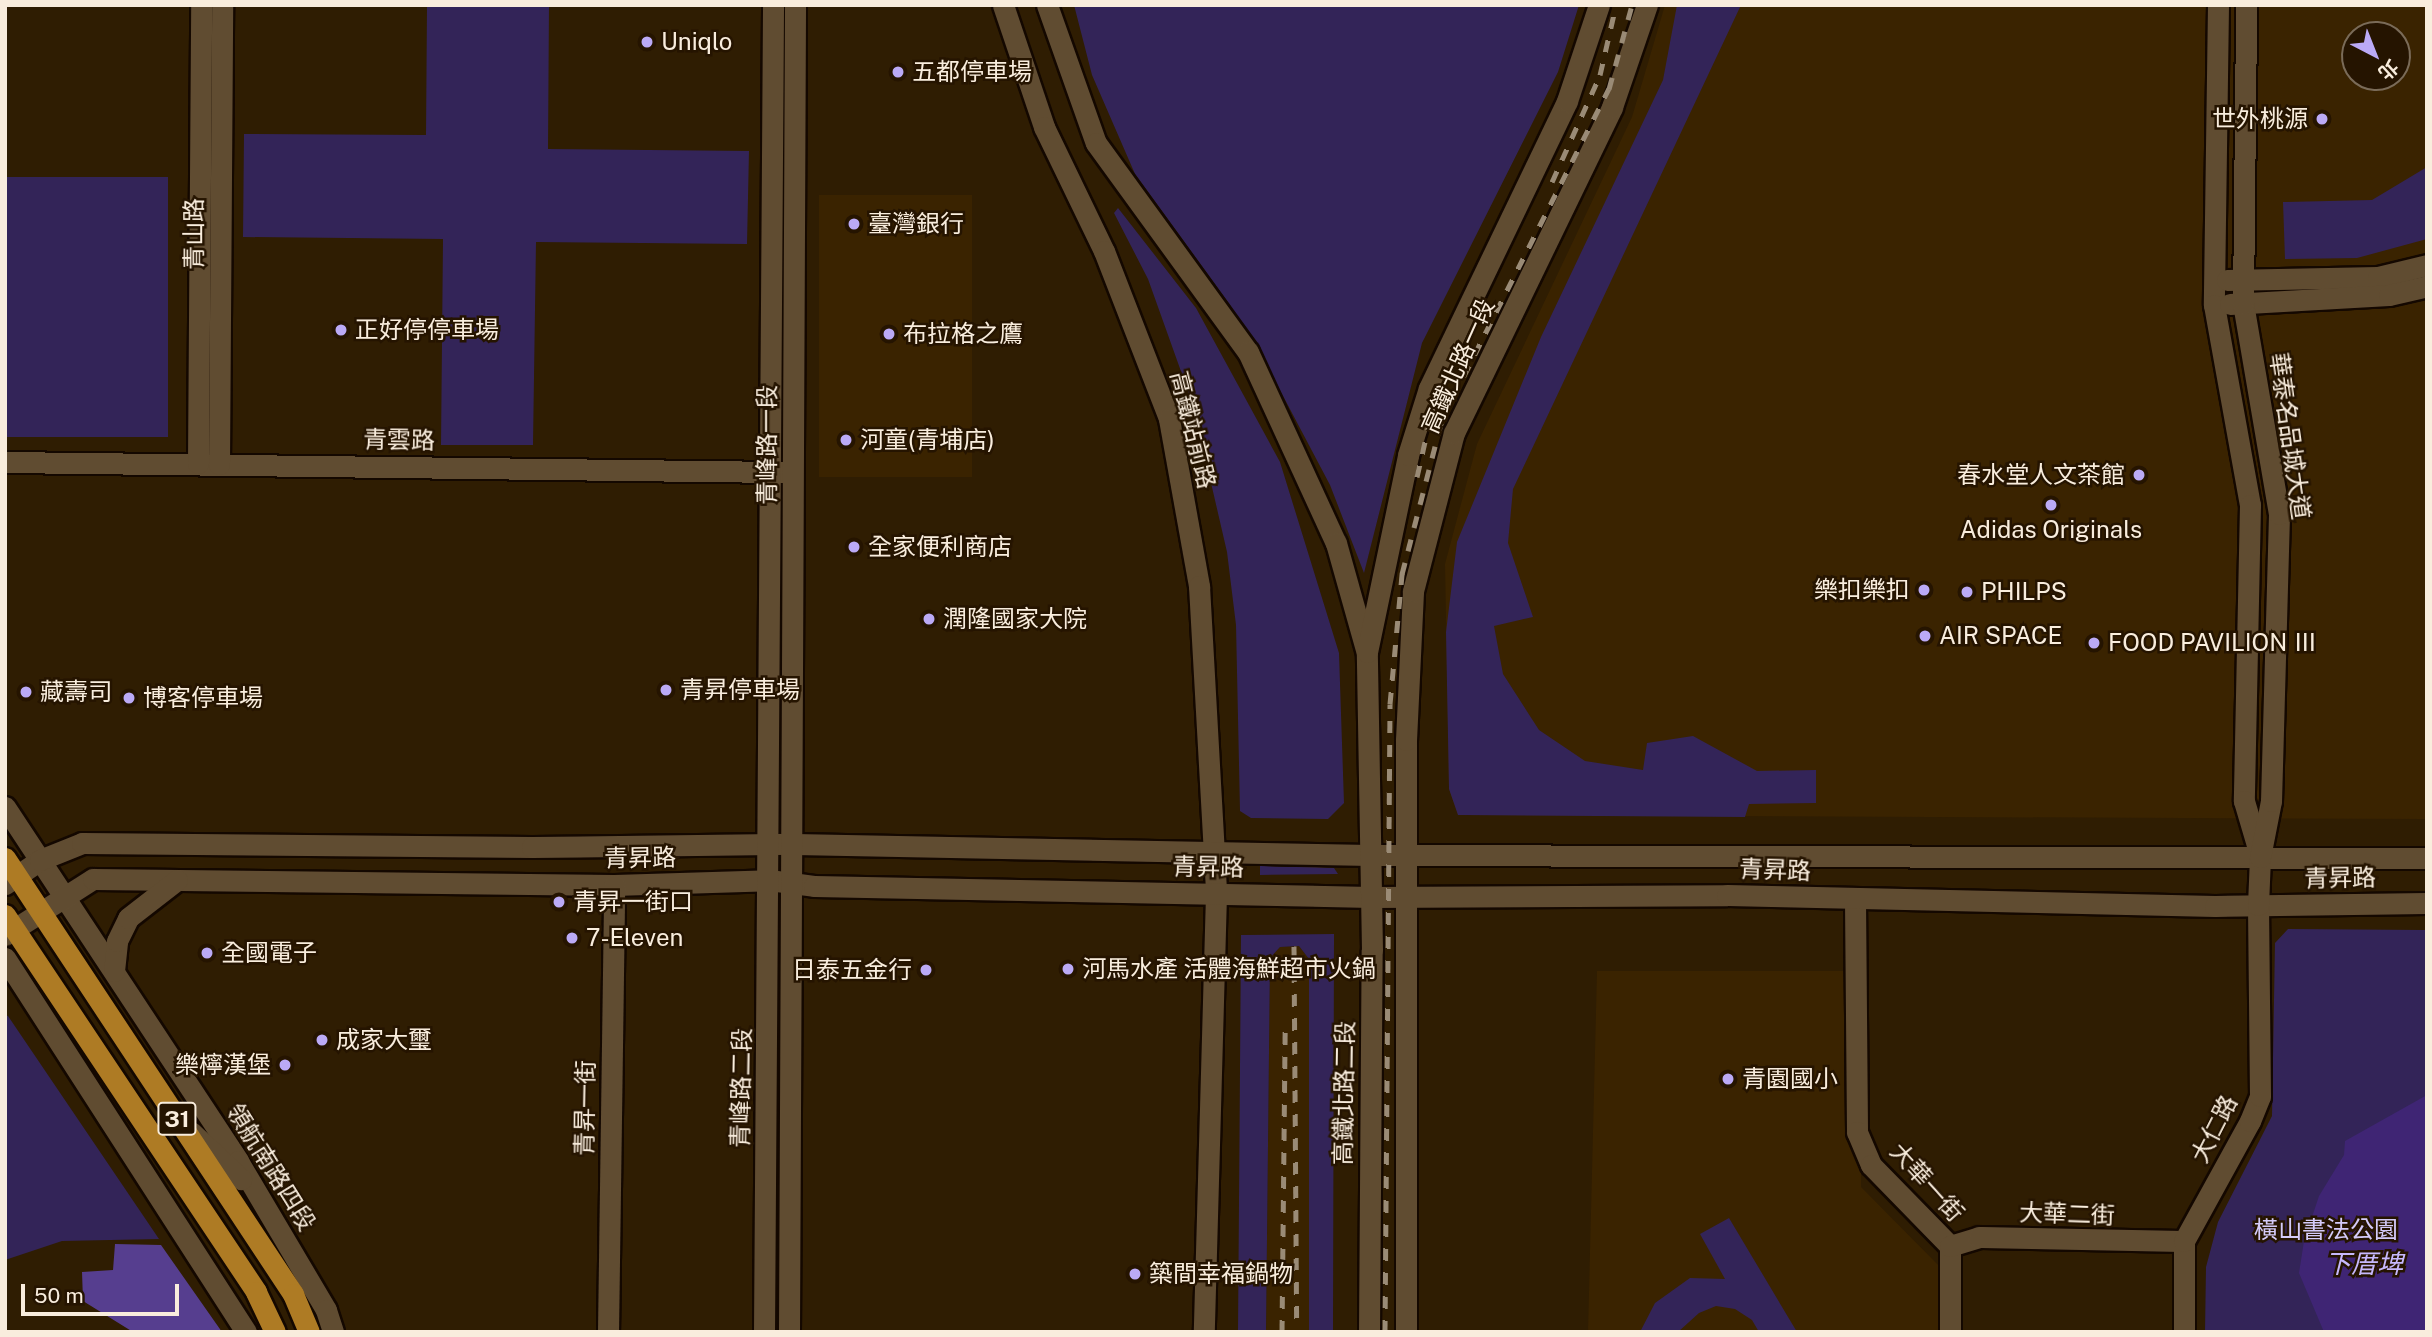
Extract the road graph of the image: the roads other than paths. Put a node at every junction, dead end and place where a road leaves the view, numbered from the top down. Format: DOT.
graph roads {
  1 [pos="201,5"];
  2 [pos="222,5"];
  3 [pos="773,5"];
  4 [pos="795,5"];
  5 [pos="1003,5"];
  6 [pos="1047,5"];
  7 [pos="1599,5"];
  8 [pos="1647,5"];
  9 [pos="2218,5"];
  10 [pos="2246,5"];
  11 [pos="2427,265"];
  12 [pos="2242,279"];
  13 [pos="2213,281"];
  14 [pos="2427,286"];
  15 [pos="2243,304"];
  16 [pos="2214,305"];
  17 [pos="5,462"];
  18 [pos="208,464"];
  19 [pos="793,471"];
  20 [pos="771,472"];
  21 [pos="1367,652"];
  22 [pos="5,807"];
  23 [pos="794,844"];
  24 [pos="769,845"];
  25 [pos="1214,853"];
  26 [pos="1370,855"];
  27 [pos="1406,856"];
  28 [pos="5,858"];
  29 [pos="2260,858"];
  30 [pos="2427,858"];
  31 [pos="40,860"];
  32 [pos="11,880"];
  33 [pos="177,880"];
  34 [pos="769,880"];
  35 [pos="614,885"];
  36 [pos="794,886"];
  37 [pos="62,894"];
  38 [pos="1216,894"];
  39 [pos="1406,896"];
  40 [pos="1371,897"];
  41 [pos="1855,900"];
  42 [pos="2427,903"];
  43 [pos="2258,905"];
  44 [pos="39,910"];
  45 [pos="8,926"];
  46 [pos="5,958"];
  47 [pos="114,971"];
  48 [pos="176,1118"];
  49 [pos="260,1198"];
  50 [pos="2184,1241"];
  51 [pos="1950,1247"];
  52 [pos="246,1332"];
  53 [pos="275,1332"];
  54 [pos="309,1332"];
  55 [pos="333,1332"];
  56 [pos="608,1332"];
  57 [pos="765,1332"];
  58 [pos="789,1332"];
  59 [pos="1204,1332"];
  60 [pos="1368,1332"];
  61 [pos="1406,1332"];
  62 [pos="1950,1332"];
  63 [pos="2184,1332"];
  1 -- 18 [label="street, 青山路"];
  2 -- 18 [label="street, 青山路"];
  3 -- 20 [label="street, 青峰路一段"];
  4 -- 19 [label="street, 青峰路一段"];
  5 -- 25 [label="street, 高鐵站前路"];
  6 -- 21 [label="street"];
  7 -- 21 [label="street, 高鐵北路一段"];
  8 -- 27 [label="street, 高鐵北路一段"];
  9 -- 13 [label="street, 華泰名品城大道"];
  10 -- 12 [label="street, 華泰名品城大道"];
  11 -- 12 [label="street"];
  12 -- 13 [label="street"];
  12 -- 15 [label="street, 華泰名品城大道"];
  13 -- 16 [label="street, 華泰名品城大道"];
  14 -- 15 [label="street"];
  15 -- 16 [label="street"];
  15 -- 29 [label="street, 華泰名品城大道"];
  16 -- 29 [label="street, 華泰名品城大道"];
  17 -- 18 [label="street, 青雲路"];
  18 -- 20 [label="street, 青雲路"];
  19 -- 20 [label="street, 青雲路"];
  19 -- 23 [label="street, 青峰路一段"];
  20 -- 24 [label="street, 青峰路一段"];
  21 -- 26 [label="street, 高鐵北路一段"];
  22 -- 31 [label="street, 31"];
  23 -- 24 [label="street, 青昇路"];
  23 -- 25 [label="street, 青昇路"];
  23 -- 36 [label="street, 青峰路一段"];
  24 -- 31 [label="street, 青昇路"];
  24 -- 34 [label="street, 青峰路二段"];
  25 -- 26 [label="street, 青昇路"];
  25 -- 38 [label="street"];
  26 -- 27 [label="street, 青昇路"];
  26 -- 40 [label="street, 高鐵北路二段"];
  27 -- 29 [label="street, 青昇路"];
  27 -- 39 [label="street"];
  28 -- 32 [label="main road, 31"];
  29 -- 30 [label="street, 青昇路"];
  29 -- 43 [label="street, 大仁路"];
  31 -- 32 [label="street, 青昇路"];
  31 -- 37 [label="street, 31"];
  32 -- 44 [label="main road, 31"];
  33 -- 35 [label="street, 青昇路"];
  33 -- 37 [label="street, 青昇路"];
  33 -- 47 [label="street"];
  34 -- 35 [label="street, 青昇路"];
  34 -- 36 [label="street, 青昇路"];
  34 -- 57 [label="street, 青峰路二段"];
  35 -- 56 [label="street, 青昇一街"];
  36 -- 38 [label="street, 青昇路"];
  36 -- 58 [label="street, 青峰路二段"];
  37 -- 44 [label="street, 青昇路"];
  37 -- 47 [label="street, 領航南路四段 / 31"];
  38 -- 40 [label="street, 青昇路"];
  38 -- 59 [label="street"];
  39 -- 40 [label="street, 青昇路"];
  39 -- 41 [label="street, 青昇路"];
  39 -- 61 [label="street"];
  40 -- 60 [label="street, 高鐵北路二段"];
  41 -- 43 [label="street, 青昇路"];
  41 -- 51 [label="street, 大華一街"];
  42 -- 43 [label="street, 青昇路"];
  43 -- 50 [label="street, 大仁路"];
  44 -- 45 [label="street, 青昇路"];
  44 -- 48 [label="main road, 領航南路四段 / 31"];
  45 -- 53 [label="main road, 31"];
  46 -- 52 [label="street, 31"];
  47 -- 49 [label="street, 領航南路四段 / 31"];
  48 -- 49 [label="street"];
  48 -- 54 [label="main road, 領航南路四段 / 31"];
  49 -- 55 [label="street, 領航南路四段 / 31"];
  50 -- 51 [label="street, 大華二街"];
  50 -- 63 [label="street, 大仁路"];
  51 -- 62 [label="street, 大華一街"];
}
